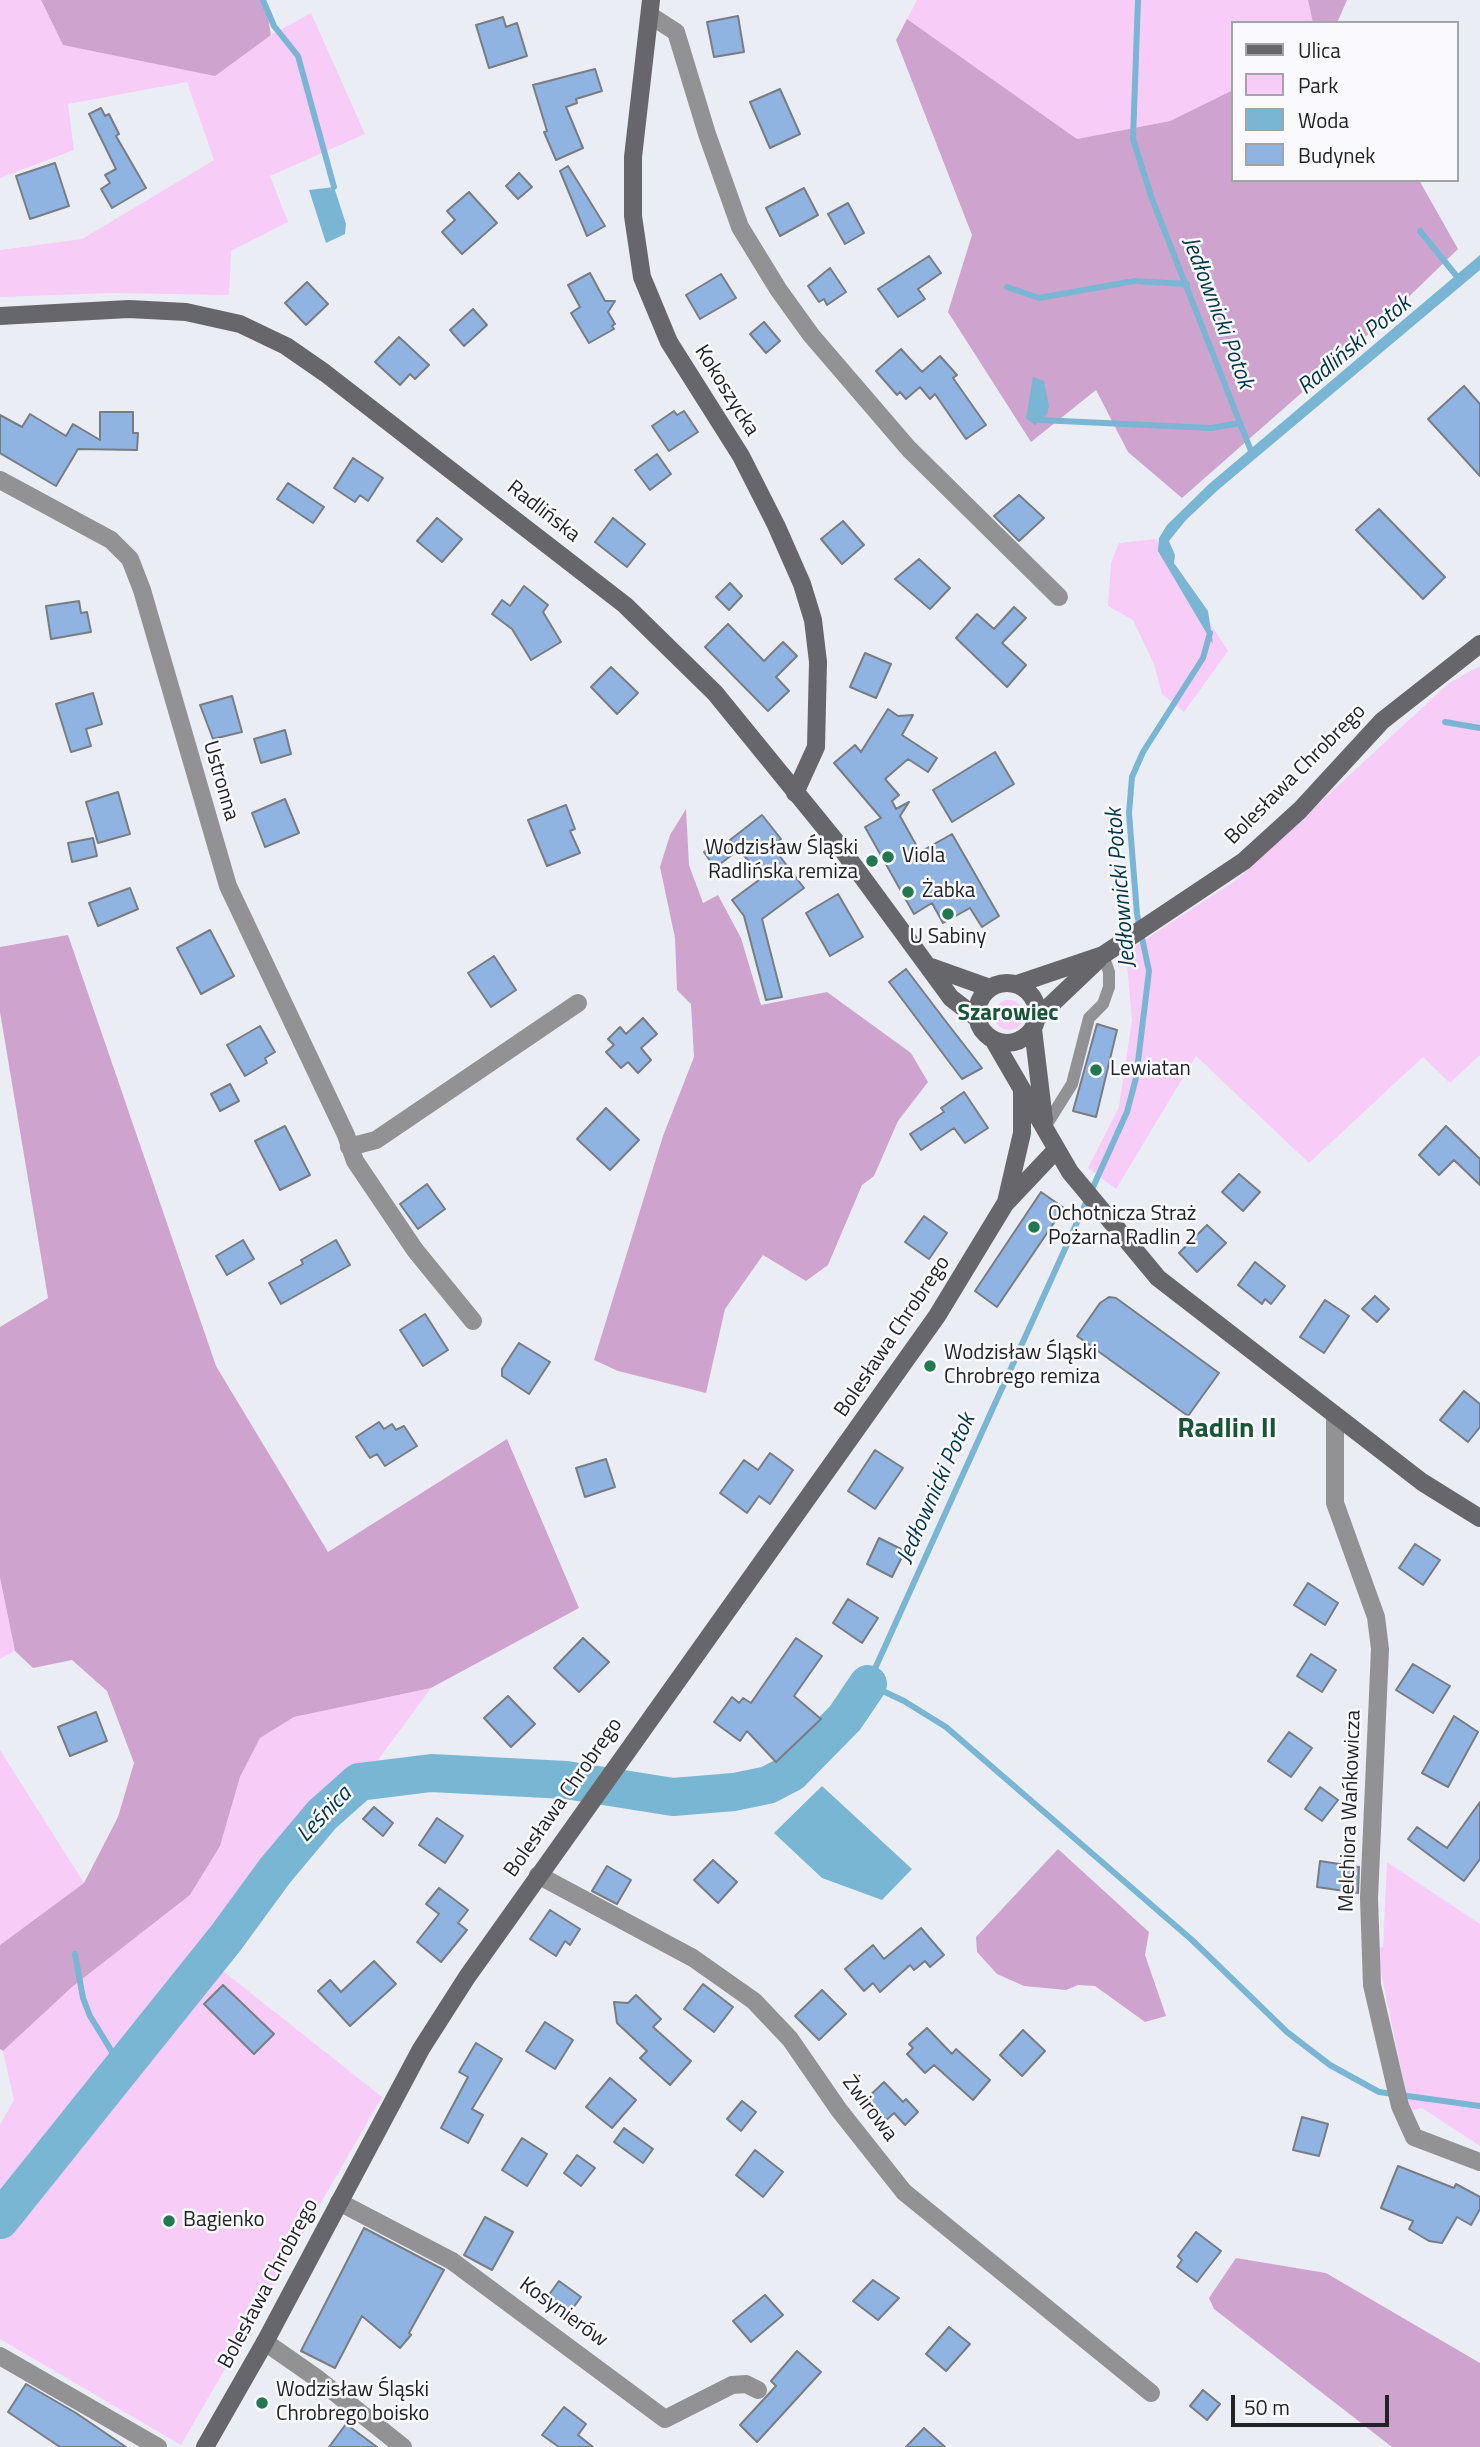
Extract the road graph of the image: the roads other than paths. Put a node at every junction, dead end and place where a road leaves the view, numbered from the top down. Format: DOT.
graph roads {
  1 [pos="651,8"];
  2 [pos="0,316"];
  3 [pos="0,480"];
  4 [pos="1059,597"];
  5 [pos="1480,644"];
  6 [pos="795,793"];
  7 [pos="1104,955"];
  8 [pos="931,967"];
  9 [pos="1017,984"];
  10 [pos="990,988"];
  11 [pos="578,1003"];
  12 [pos="977,1018"];
  13 [pos="1035,1023"];
  14 [pos="994,1041"];
  15 [pos="1022,1089"];
  16 [pos="1044,1127"];
  17 [pos="349,1147"];
  18 [pos="1056,1150"];
  19 [pos="1005,1204"];
  20 [pos="473,1321"];
  21 [pos="1335,1417"];
  22 [pos="1480,1518"];
  23 [pos="538,1875"];
  24 [pos="1480,2162"];
  25 [pos="339,2202"];
  26 [pos="265,2342"];
  27 [pos="0,2356"];
  28 [pos="758,2390"];
  29 [pos="1151,2393"];
  30 [pos="158,2447"];
  31 [pos="205,2447"];
  32 [pos="403,2447"];
  1 -- 4 [label="street"];
  1 -- 6 [label="street, Kokoszycka"];
  2 -- 6 [label="street, Radlińska"];
  3 -- 17 [label="street, Ustronna"];
  5 -- 7 [label="street, Bolesława Chrobrego"];
  6 -- 8 [label="street, Radlińska"];
  7 -- 9 [label="street, Bolesława Chrobrego"];
  7 -- 13 [label="street, Bolesława Chrobrego"];
  7 -- 16 [label="lane"];
  8 -- 10 [label="street"];
  8 -- 12 [label="street, Radlińska"];
  9 -- 10 [label="street"];
  9 -- 13 [label="street"];
  10 -- 12 [label="street"];
  11 -- 17 [label="street"];
  12 -- 14 [label="street"];
  13 -- 14 [label="street"];
  13 -- 16 [label="street"];
  14 -- 15 [label="street"];
  15 -- 16 [label="street"];
  15 -- 19 [label="street, Bolesława Chrobrego"];
  16 -- 18 [label="street"];
  17 -- 20 [label="street, Ustronna"];
  18 -- 19 [label="street, Bolesława Chrobrego"];
  18 -- 21 [label="street"];
  19 -- 23 [label="street, Bolesława Chrobrego"];
  21 -- 22 [label="street"];
  21 -- 24 [label="street, Melchiora Wańkowicza"];
  23 -- 25 [label="street, Bolesława Chrobrego"];
  23 -- 29 [label="street, Żwirowa"];
  25 -- 26 [label="street, Bolesława Chrobrego"];
  25 -- 28 [label="street, Kosynierów"];
  26 -- 31 [label="street, Bolesława Chrobrego"];
  26 -- 32 [label="street"];
  27 -- 30 [label="street"];
}
